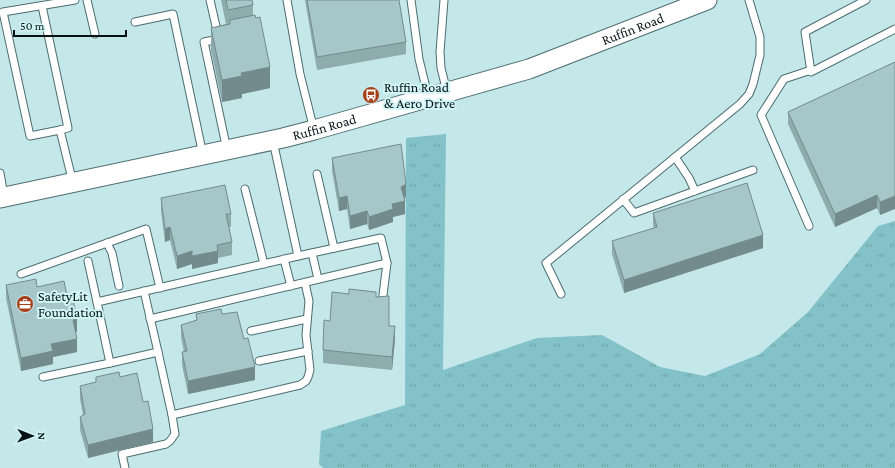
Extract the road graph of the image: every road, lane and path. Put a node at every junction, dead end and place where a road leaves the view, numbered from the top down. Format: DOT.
graph roads {
  1 [pos="75,0"];
  2 [pos="87,0"];
  3 [pos="210,0"];
  4 [pos="287,0"];
  5 [pos="411,0"];
  6 [pos="444,0"];
  7 [pos="706,0"];
  8 [pos="749,0"];
  9 [pos="866,0"];
  10 [pos="42,6"];
  11 [pos="135,22"];
  12 [pos="895,28"];
  13 [pos="95,34"];
  14 [pos="811,70"];
  15 [pos="447,92"];
  16 [pos="428,98"];
  17 [pos="60,130"];
  18 [pos="314,130"];
  19 [pos="273,141"];
  20 [pos="227,150"];
  21 [pos="203,155"];
  22 [pos="675,157"];
  23 [pos="753,170"];
  24 [pos="0,173"];
  25 [pos="317,174"];
  26 [pos="73,183"];
  27 [pos="245,189"];
  28 [pos="695,191"];
  29 [pos="2,198"];
  30 [pos="623,199"];
  31 [pos="809,226"];
  32 [pos="107,243"];
  33 [pos="334,248"];
  34 [pos="312,253"];
  35 [pos="298,256"];
  36 [pos="284,259"];
  37 [pos="88,261"];
  38 [pos="264,264"];
  39 [pos="387,264"];
  40 [pos="21,274"];
  41 [pos="318,279"];
  42 [pos="305,282"];
  43 [pos="119,286"];
  44 [pos="291,286"];
  45 [pos="160,288"];
  46 [pos="144,291"];
  47 [pos="560,294"];
  48 [pos="383,295"];
  49 [pos="97,302"];
  50 [pos="150,319"];
  51 [pos="307,319"];
  52 [pos="250,331"];
  53 [pos="308,351"];
  54 [pos="158,352"];
  55 [pos="259,361"];
  56 [pos="110,363"];
  57 [pos="43,377"];
  58 [pos="172,415"];
  59 [pos="126,468"];
  1 -- 10 [label="lane"];
  2 -- 13 [label="lane"];
  3 -- 20 [label="lane"];
  4 -- 18 [label="lane"];
  5 -- 16 [label="lane"];
  6 -- 15 [label="lane"];
  7 -- 15 [label="main road, Ruffin Road"];
  8 -- 22 [label="lane"];
  9 -- 14 [label="lane"];
  10 -- 17 [label="lane"];
  10 -- 17 [label="lane"];
  11 -- 21 [label="lane"];
  12 -- 14 [label="lane"];
  14 -- 31 [label="lane"];
  15 -- 16 [label="main road, Ruffin Road"];
  16 -- 18 [label="main road, Ruffin Road"];
  17 -- 26 [label="lane"];
  18 -- 19 [label="main road, Ruffin Road"];
  19 -- 20 [label="main road, Ruffin Road"];
  19 -- 35 [label="lane"];
  20 -- 21 [label="main road, Ruffin Road"];
  21 -- 26 [label="main road, Ruffin Road"];
  22 -- 28 [label="lane"];
  22 -- 30 [label="lane"];
  23 -- 28 [label="lane"];
  24 -- 29 [label="lane"];
  25 -- 33 [label="lane"];
  26 -- 29 [label="main road, Ruffin Road"];
  27 -- 38 [label="lane"];
  28 -- 30 [label="lane"];
  30 -- 47 [label="lane"];
  32 -- 40 [label="lane"];
  32 -- 43 [label="lane"];
  32 -- 45 [label="lane"];
  33 -- 34 [label="lane"];
  33 -- 39 [label="lane"];
  34 -- 35 [label="lane"];
  34 -- 41 [label="lane"];
  35 -- 36 [label="lane"];
  36 -- 38 [label="lane"];
  36 -- 44 [label="lane"];
  37 -- 49 [label="lane"];
  38 -- 45 [label="lane"];
  39 -- 41 [label="lane"];
  39 -- 48 [label="lane"];
  41 -- 42 [label="lane"];
  42 -- 44 [label="lane"];
  42 -- 51 [label="lane"];
  44 -- 50 [label="lane"];
  45 -- 46 [label="lane"];
  46 -- 49 [label="lane"];
  46 -- 50 [label="lane"];
  49 -- 56 [label="lane"];
  50 -- 54 [label="lane"];
  51 -- 52 [label="lane"];
  51 -- 53 [label="lane"];
  53 -- 55 [label="lane"];
  53 -- 58 [label="lane"];
  54 -- 56 [label="lane"];
  54 -- 58 [label="lane"];
  56 -- 57 [label="lane"];
  58 -- 59 [label="lane"];
}
